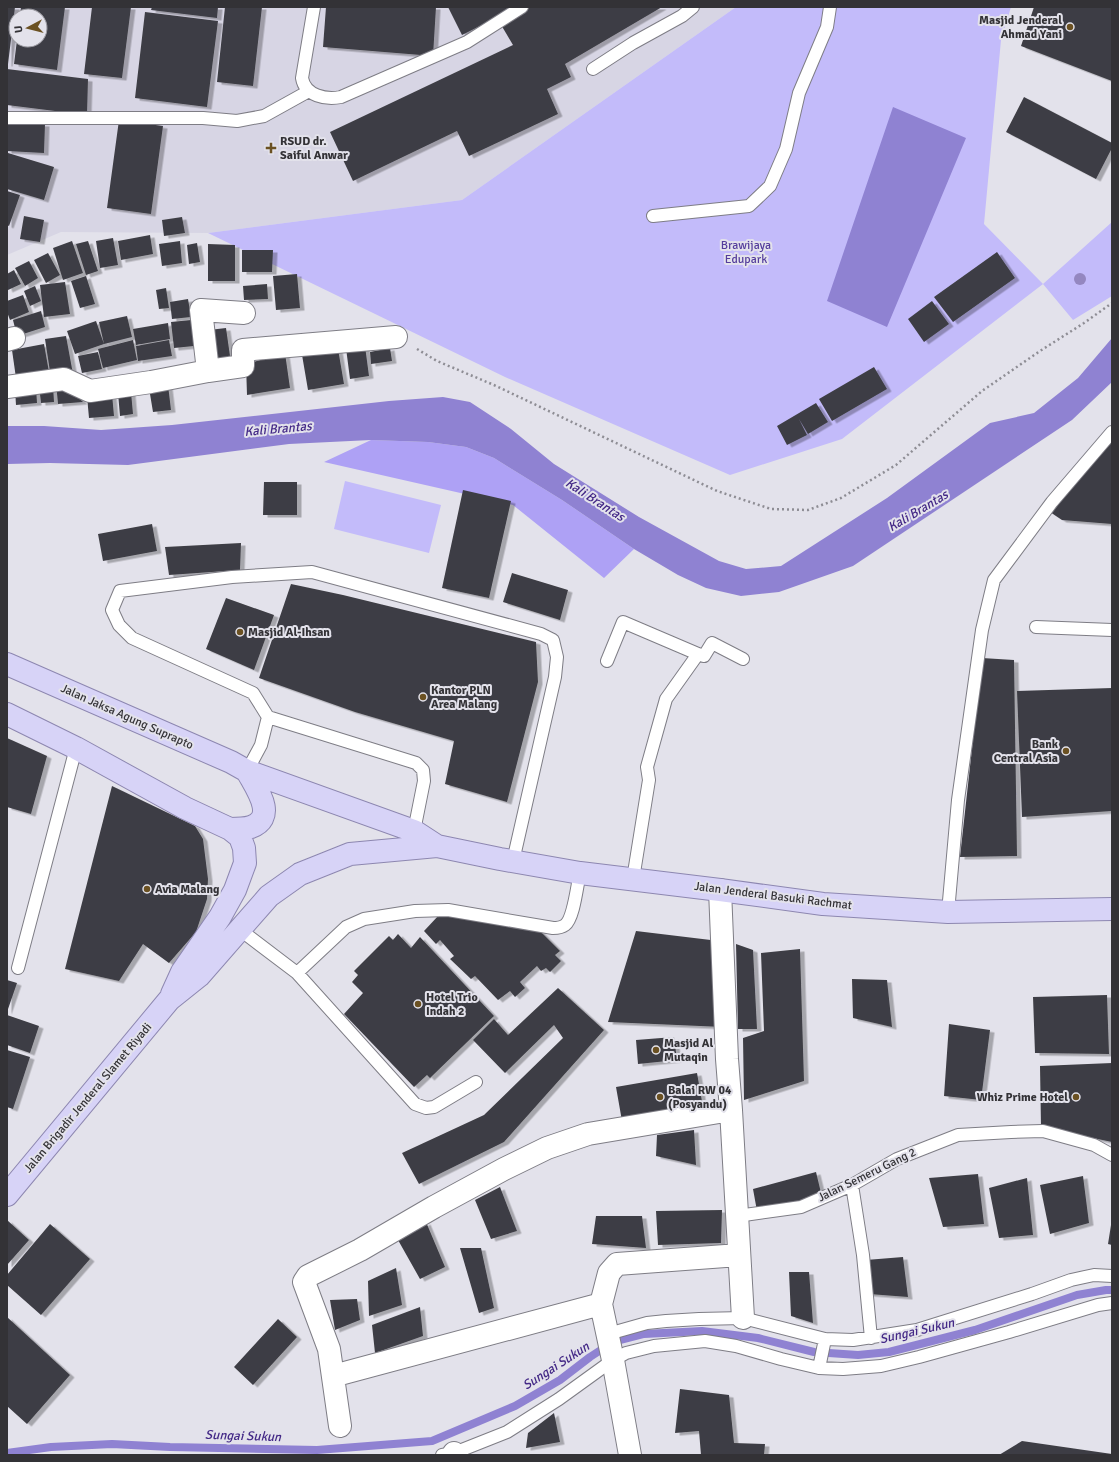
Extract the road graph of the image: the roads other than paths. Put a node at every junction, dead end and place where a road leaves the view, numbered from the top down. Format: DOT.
graph roads {
  1 [pos="314,7"];
  2 [pos="522,7"];
  3 [pos="693,7"];
  4 [pos="830,7"];
  5 [pos="593,69"];
  6 [pos="309,91"];
  7 [pos="7,118"];
  8 [pos="653,216"];
  9 [pos="244,313"];
  10 [pos="396,337"];
  11 [pos="208,371"];
  12 [pos="7,387"];
  13 [pos="1112,432"];
  14 [pos="1036,627"];
  15 [pos="1112,630"];
  16 [pos="698,654"];
  17 [pos="743,659"];
  18 [pos="607,661"];
  19 [pos="7,664"];
  20 [pos="7,714"];
  21 [pos="268,717"];
  22 [pos="76,748"];
  23 [pos="247,772"];
  24 [pos="230,829"];
  25 [pos="414,831"];
  26 [pos="437,846"];
  27 [pos="350,854"];
  28 [pos="513,861"];
  29 [pos="580,873"];
  30 [pos="633,880"];
  31 [pos="720,890"];
  32 [pos="1112,909"];
  33 [pos="948,912"];
  34 [pos="240,929"];
  35 [pos="18,968"];
  36 [pos="297,973"];
  37 [pos="169,1000"];
  38 [pos="476,1082"];
  39 [pos="731,1110"];
  40 [pos="1112,1155"];
  41 [pos="852,1185"];
  42 [pos="7,1195"];
  43 [pos="738,1216"];
  44 [pos="739,1255"];
  45 [pos="1112,1276"];
  46 [pos="1112,1302"];
  47 [pos="601,1304"];
  48 [pos="743,1318"];
  49 [pos="608,1334"];
  50 [pos="871,1338"];
  51 [pos="825,1342"];
  52 [pos="613,1360"];
  53 [pos="819,1365"];
  54 [pos="333,1376"];
  55 [pos="340,1426"];
  56 [pos="450,1454"];
  57 [pos="630,1455"];
  1 -- 6 [label="lane"];
  2 -- 6 [label="lane"];
  3 -- 5 [label="lane"];
  4 -- 8 [label="lane"];
  6 -- 7 [label="lane"];
  9 -- 11 [label="street"];
  10 -- 11 [label="street"];
  11 -- 12 [label="street"];
  13 -- 33 [label="lane"];
  14 -- 15 [label="lane"];
  16 -- 17 [label="lane"];
  16 -- 18 [label="lane"];
  16 -- 30 [label="lane"];
  19 -- 23 [label="main road, Jalan Jaksa Agung Suprapto"];
  20 -- 22 [label="main road"];
  21 -- 23 [label="lane"];
  21 -- 25 [label="lane"];
  21 -- 28 [label="lane"];
  22 -- 24 [label="main road"];
  22 -- 35 [label="lane"];
  23 -- 24 [label="main road"];
  23 -- 25 [label="main road, Jalan Jaksa Agung Suprapto"];
  24 -- 37 [label="main road, Jalan Brigadir Jenderal Slamet Riyadi"];
  25 -- 26 [label="main road, Jalan Jenderal Basuki Rachmat"];
  26 -- 27 [label="main road, Jalan Jenderal Basuki Rachmat"];
  26 -- 28 [label="main road, Jalan Jenderal Basuki Rachmat"];
  27 -- 34 [label="main road, Jalan Brigadir Jenderal Slamet Riyadi"];
  28 -- 29 [label="main road, Jalan Jenderal Basuki Rachmat"];
  29 -- 30 [label="main road, Jalan Jenderal Basuki Rachmat"];
  29 -- 36 [label="lane"];
  30 -- 31 [label="main road, Jalan Jenderal Basuki Rachmat"];
  31 -- 33 [label="main road, Jalan Jenderal Basuki Rachmat"];
  31 -- 39 [label="street"];
  32 -- 33 [label="main road, Jalan Jenderal Basuki Rachmat"];
  34 -- 36 [label="lane"];
  34 -- 37 [label="main road, Jalan Brigadir Jenderal Slamet Riyadi"];
  36 -- 38 [label="lane"];
  37 -- 42 [label="main road, Jalan Brigadir Jenderal Slamet Riyadi"];
  39 -- 43 [label="street"];
  39 -- 54 [label="street"];
  40 -- 41 [label="lane, Jalan Semeru Gang 2"];
  41 -- 43 [label="lane, Jalan Semeru Gang 2"];
  41 -- 50 [label="lane"];
  43 -- 44 [label="street"];
  44 -- 47 [label="street"];
  44 -- 48 [label="street"];
  45 -- 50 [label="lane"];
  46 -- 53 [label="lane"];
  47 -- 49 [label="street"];
  47 -- 54 [label="street"];
  48 -- 49 [label="lane"];
  48 -- 51 [label="lane"];
  49 -- 52 [label="street"];
  50 -- 51 [label="lane"];
  51 -- 53 [label="lane"];
  52 -- 53 [label="lane"];
  52 -- 56 [label="lane"];
  52 -- 57 [label="street"];
  54 -- 55 [label="street"];
}
